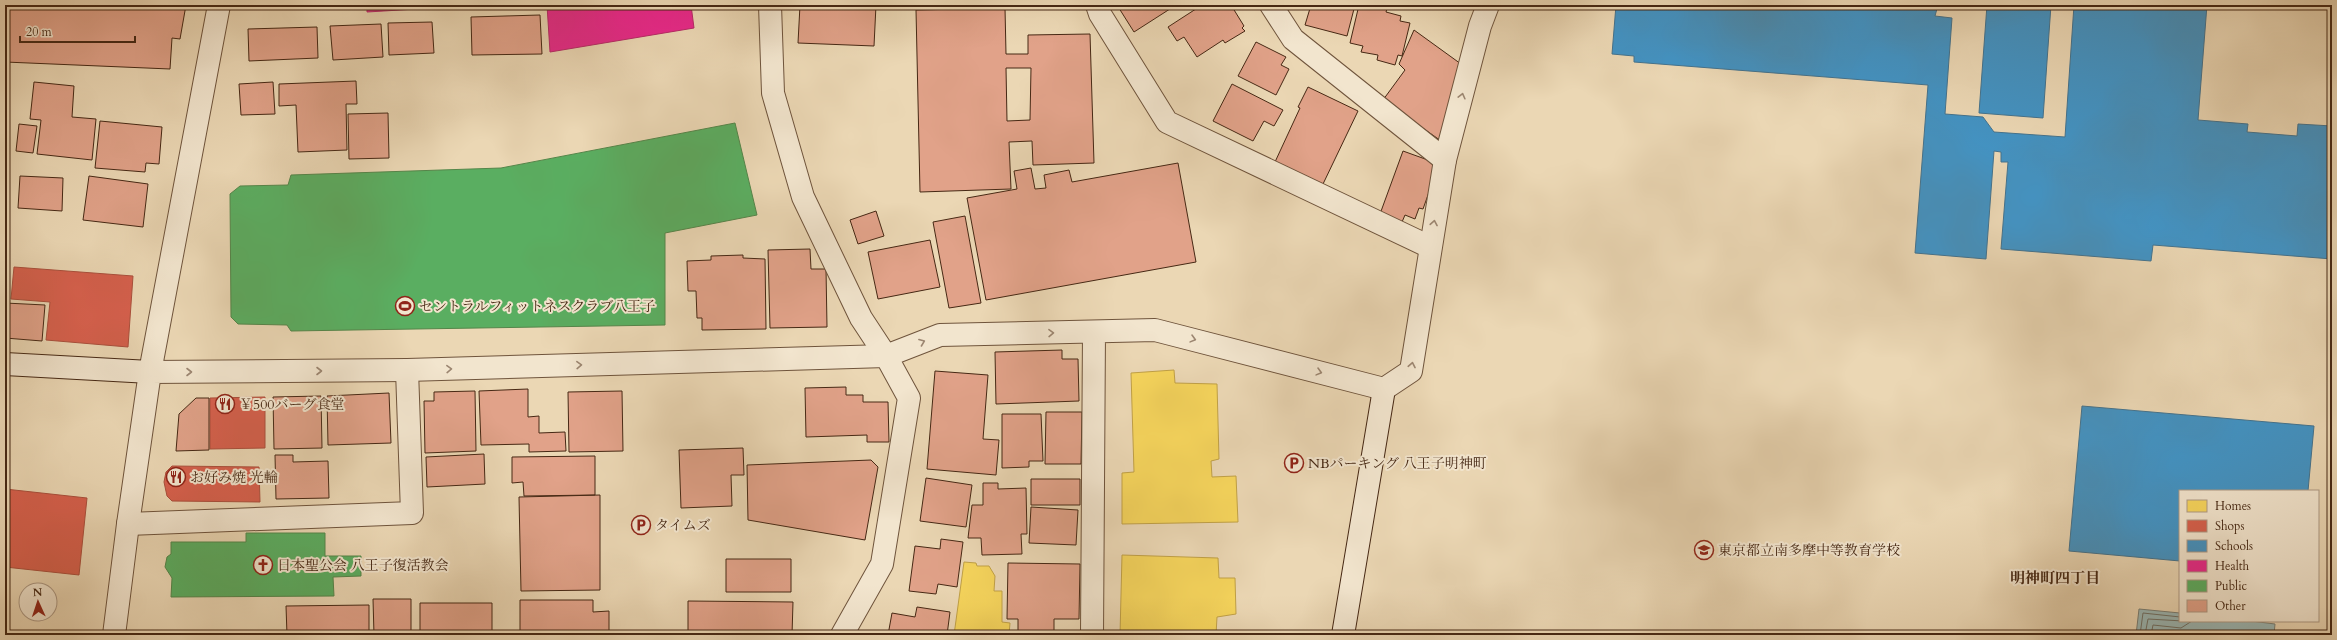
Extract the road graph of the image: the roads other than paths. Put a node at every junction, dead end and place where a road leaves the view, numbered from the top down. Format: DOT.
graph roads {
  1 [pos="219,5"];
  2 [pos="770,5"];
  3 [pos="1097,5"];
  4 [pos="1271,5"];
  5 [pos="1488,5"];
  6 [pos="1445,160"];
  7 [pos="1430,247"];
  8 [pos="1094,332"];
  9 [pos="886,356"];
  10 [pos="5,364"];
  11 [pos="407,370"];
  12 [pos="150,372"];
  13 [pos="1384,389"];
  14 [pos="128,524"];
  15 [pos="114,635"];
  16 [pos="842,635"];
  17 [pos="1092,635"];
  18 [pos="1343,635"];
  1 -- 12 [label="street"];
  2 -- 9 [label="street"];
  3 -- 7 [label="street"];
  4 -- 6 [label="street"];
  6 -- 5 [label="street, one-way"];
  7 -- 6 [label="street, one-way"];
  13 -- 7 [label="street, one-way"];
  9 -- 8 [label="street, one-way"];
  8 -- 13 [label="street, one-way"];
  8 -- 17 [label="street"];
  11 -- 9 [label="street, one-way"];
  9 -- 16 [label="street"];
  10 -- 12 [label="street"];
  12 -- 11 [label="street, one-way"];
  11 -- 14 [label="street"];
  12 -- 14 [label="street"];
  13 -- 18 [label="street"];
  14 -- 15 [label="street"];
}
